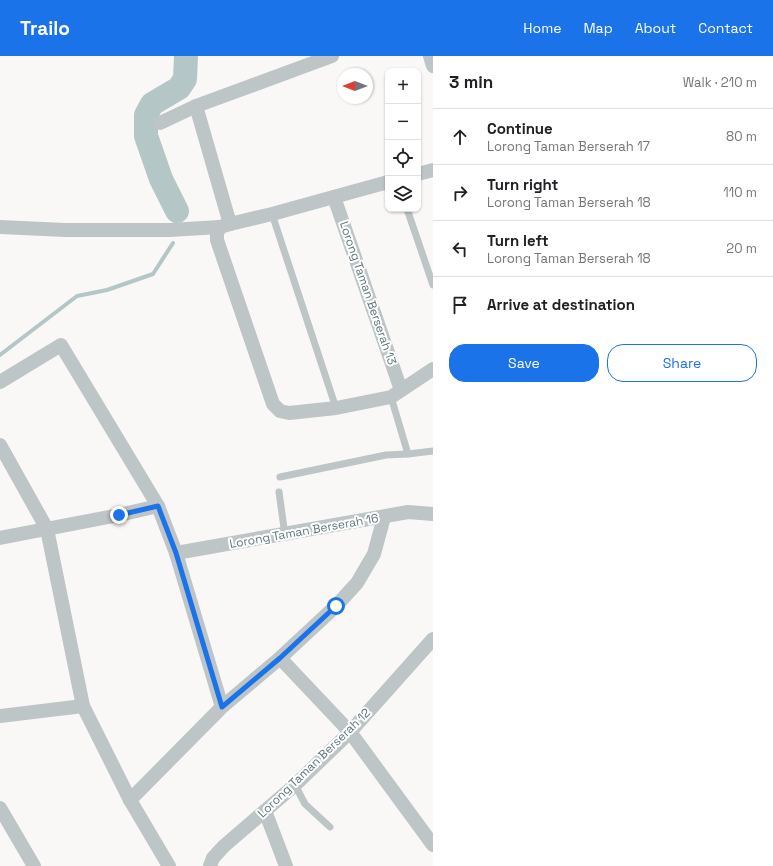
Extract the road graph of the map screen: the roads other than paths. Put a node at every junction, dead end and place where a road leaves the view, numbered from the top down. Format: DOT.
graph roads {
  1 [pos="332,56"];
  2 [pos="430,56"];
  3 [pos="433,66"];
  4 [pos="196,106"];
  5 [pos="160,124"];
  6 [pos="433,170"];
  7 [pos="421,173"];
  8 [pos="385,183"];
  9 [pos="334,197"];
  10 [pos="408,212"];
  11 [pos="272,214"];
  12 [pos="225,225"];
  13 [pos="0,227"];
  14 [pos="433,285"];
  15 [pos="433,369"];
  16 [pos="0,382"];
  17 [pos="396,394"];
  18 [pos="336,408"];
  19 [pos="0,445"];
  20 [pos="433,451"];
  21 [pos="408,454"];
  22 [pos="280,476"];
  23 [pos="279,492"];
  24 [pos="158,506"];
  25 [pos="433,514"];
  26 [pos="384,517"];
  27 [pos="47,529"];
  28 [pos="285,534"];
  29 [pos="0,538"];
  30 [pos="176,553"];
  31 [pos="433,642"];
  32 [pos="280,658"];
  33 [pos="83,706"];
  34 [pos="222,707"];
  35 [pos="0,716"];
  36 [pos="350,732"];
  37 [pos="295,785"];
  38 [pos="130,800"];
  39 [pos="0,808"];
  40 [pos="266,811"];
  41 [pos="330,827"];
  42 [pos="433,845"];
  43 [pos="34,866"];
  44 [pos="169,866"];
  45 [pos="210,866"];
  46 [pos="286,866"];
  1 -- 4 [label="street"];
  2 -- 3 [label="street"];
  4 -- 5 [label="street"];
  4 -- 12 [label="street"];
  6 -- 7 [label="street"];
  8 -- 9 [label="street"];
  9 -- 11 [label="street"];
  9 -- 17 [label="street, Lorong Taman Berserah 13"];
  10 -- 14 [label="lane"];
  11 -- 12 [label="street"];
  11 -- 18 [label="lane"];
  12 -- 13 [label="street"];
  12 -- 18 [label="street"];
  15 -- 17 [label="street"];
  16 -- 24 [label="street"];
  17 -- 18 [label="street"];
  17 -- 21 [label="lane"];
  19 -- 27 [label="street"];
  20 -- 21 [label="lane"];
  21 -- 22 [label="lane"];
  23 -- 28 [label="lane"];
  24 -- 27 [label="street"];
  24 -- 30 [label="street"];
  25 -- 26 [label="street, Lorong Taman Berserah 16"];
  26 -- 28 [label="street, Lorong Taman Berserah 16"];
  26 -- 32 [label="street"];
  27 -- 29 [label="street"];
  27 -- 33 [label="street"];
  28 -- 30 [label="street, Lorong Taman Berserah 16"];
  30 -- 34 [label="street"];
  31 -- 36 [label="street, Lorong Taman Berserah 12"];
  32 -- 34 [label="street"];
  32 -- 36 [label="street"];
  33 -- 35 [label="street"];
  33 -- 38 [label="street"];
  34 -- 38 [label="street"];
  36 -- 37 [label="street, Lorong Taman Berserah 12"];
  36 -- 42 [label="street"];
  37 -- 40 [label="street, Lorong Taman Berserah 12"];
  37 -- 41 [label="lane"];
  38 -- 44 [label="street"];
  39 -- 43 [label="street"];
  40 -- 45 [label="street, Lorong Taman Berserah 12"];
  40 -- 46 [label="street"];
}
